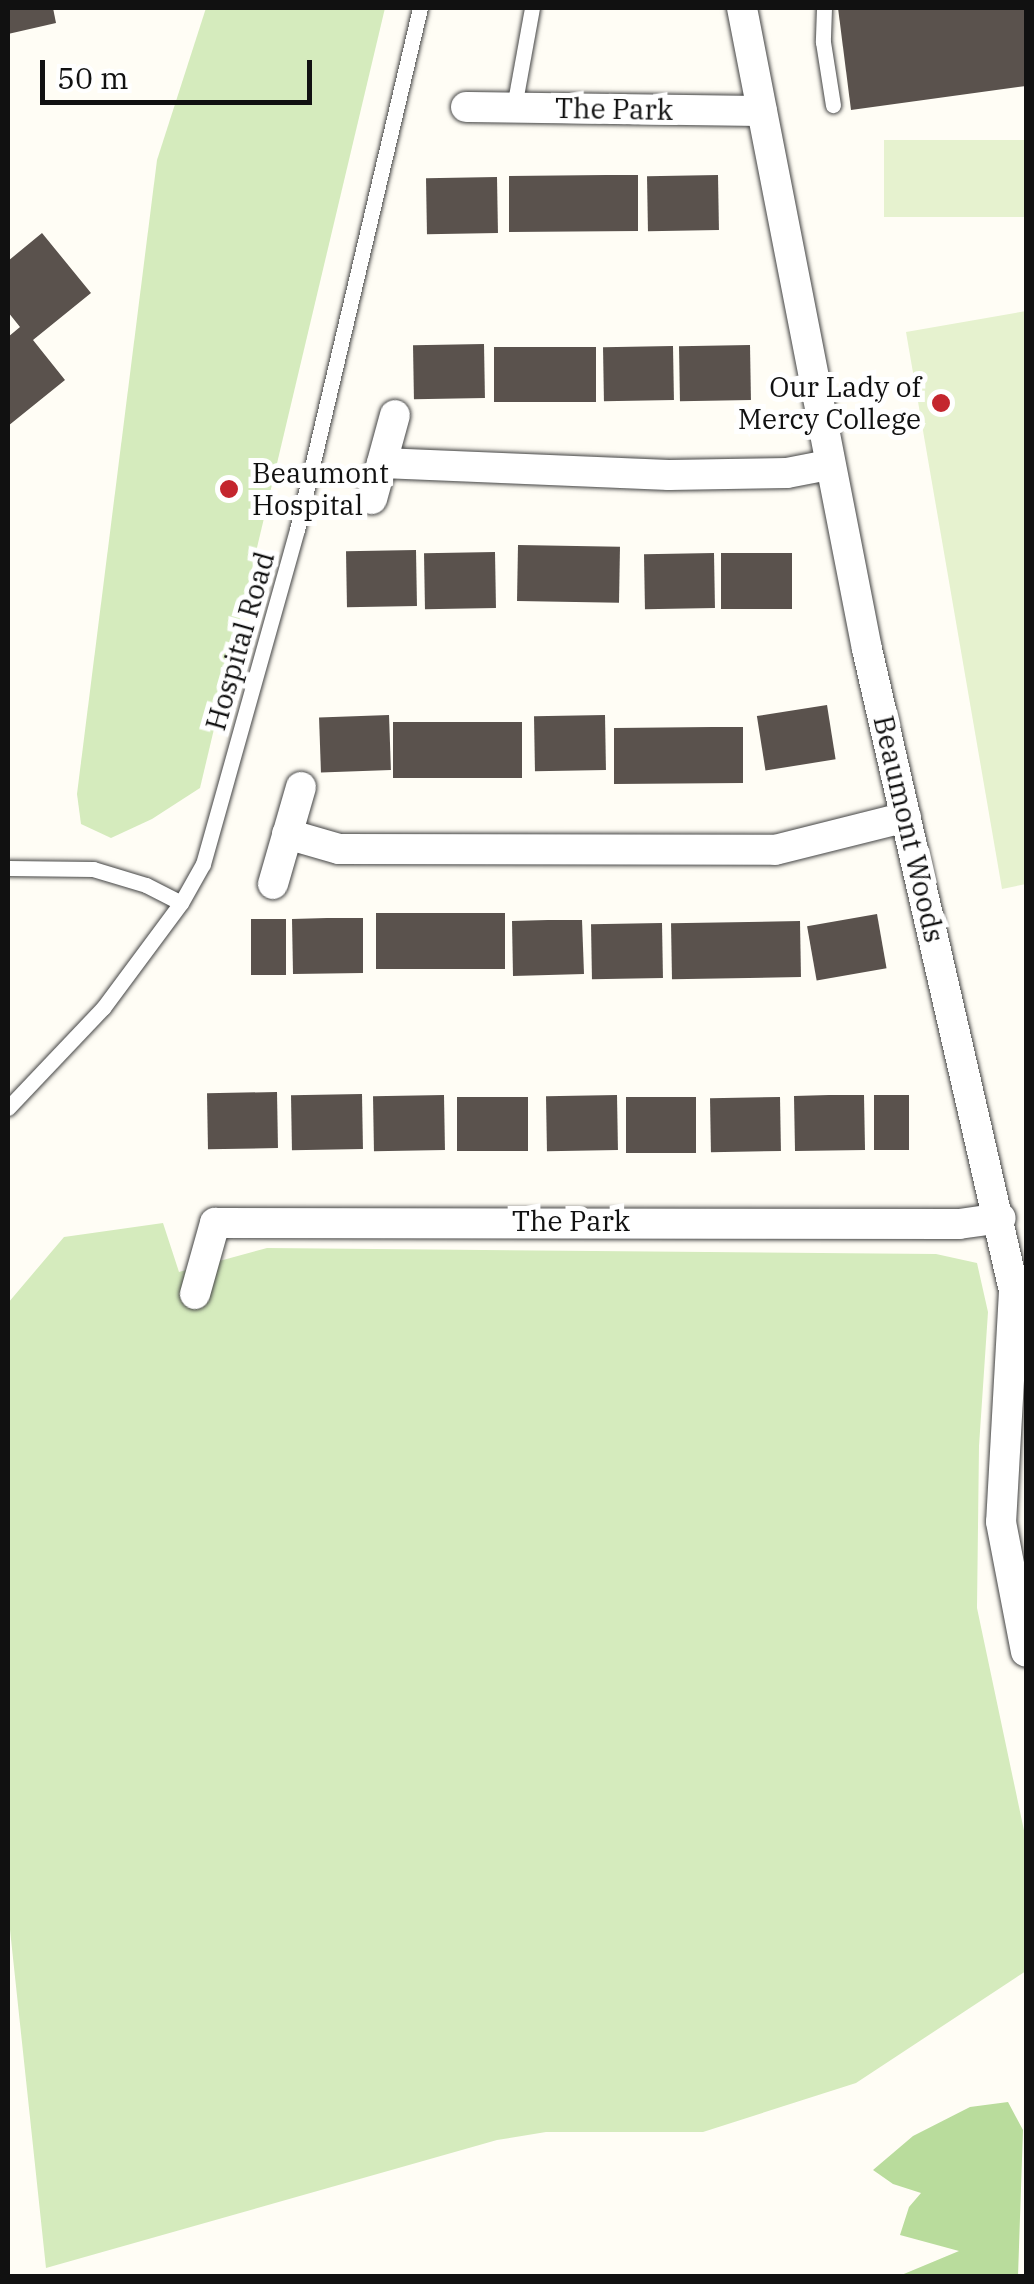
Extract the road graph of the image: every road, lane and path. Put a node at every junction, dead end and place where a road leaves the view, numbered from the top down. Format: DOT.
graph roads {
  1 [pos="420,8"];
  2 [pos="532,8"];
  3 [pos="742,8"];
  4 [pos="824,8"];
  5 [pos="833,105"];
  6 [pos="466,107"];
  7 [pos="514,108"];
  8 [pos="762,111"];
  9 [pos="395,415"];
  10 [pos="382,463"];
  11 [pos="828,466"];
  12 [pos="372,498"];
  13 [pos="301,786"];
  14 [pos="906,818"];
  15 [pos="287,834"];
  16 [pos="8,868"];
  17 [pos="272,884"];
  18 [pos="181,904"];
  19 [pos="8,1108"];
  20 [pos="1000,1218"];
  21 [pos="195,1294"];
  22 [pos="1026,1652"];
  1 -- 18 [label="lane, Hospital Road"];
  2 -- 7 [label="lane"];
  3 -- 8 [label="street, Beaumont Woods"];
  4 -- 5 [label="lane"];
  6 -- 7 [label="street, The Park"];
  7 -- 8 [label="street, The Park"];
  8 -- 11 [label="street, Beaumont Woods"];
  9 -- 10 [label="street"];
  10 -- 11 [label="street"];
  10 -- 12 [label="street"];
  11 -- 14 [label="street, Beaumont Woods"];
  13 -- 15 [label="street"];
  14 -- 15 [label="street"];
  14 -- 20 [label="street, Beaumont Woods"];
  15 -- 17 [label="street"];
  16 -- 18 [label="lane"];
  18 -- 19 [label="lane, Hospital Road"];
  20 -- 21 [label="street, The Park"];
  20 -- 22 [label="street, Beaumont Woods"];
}
